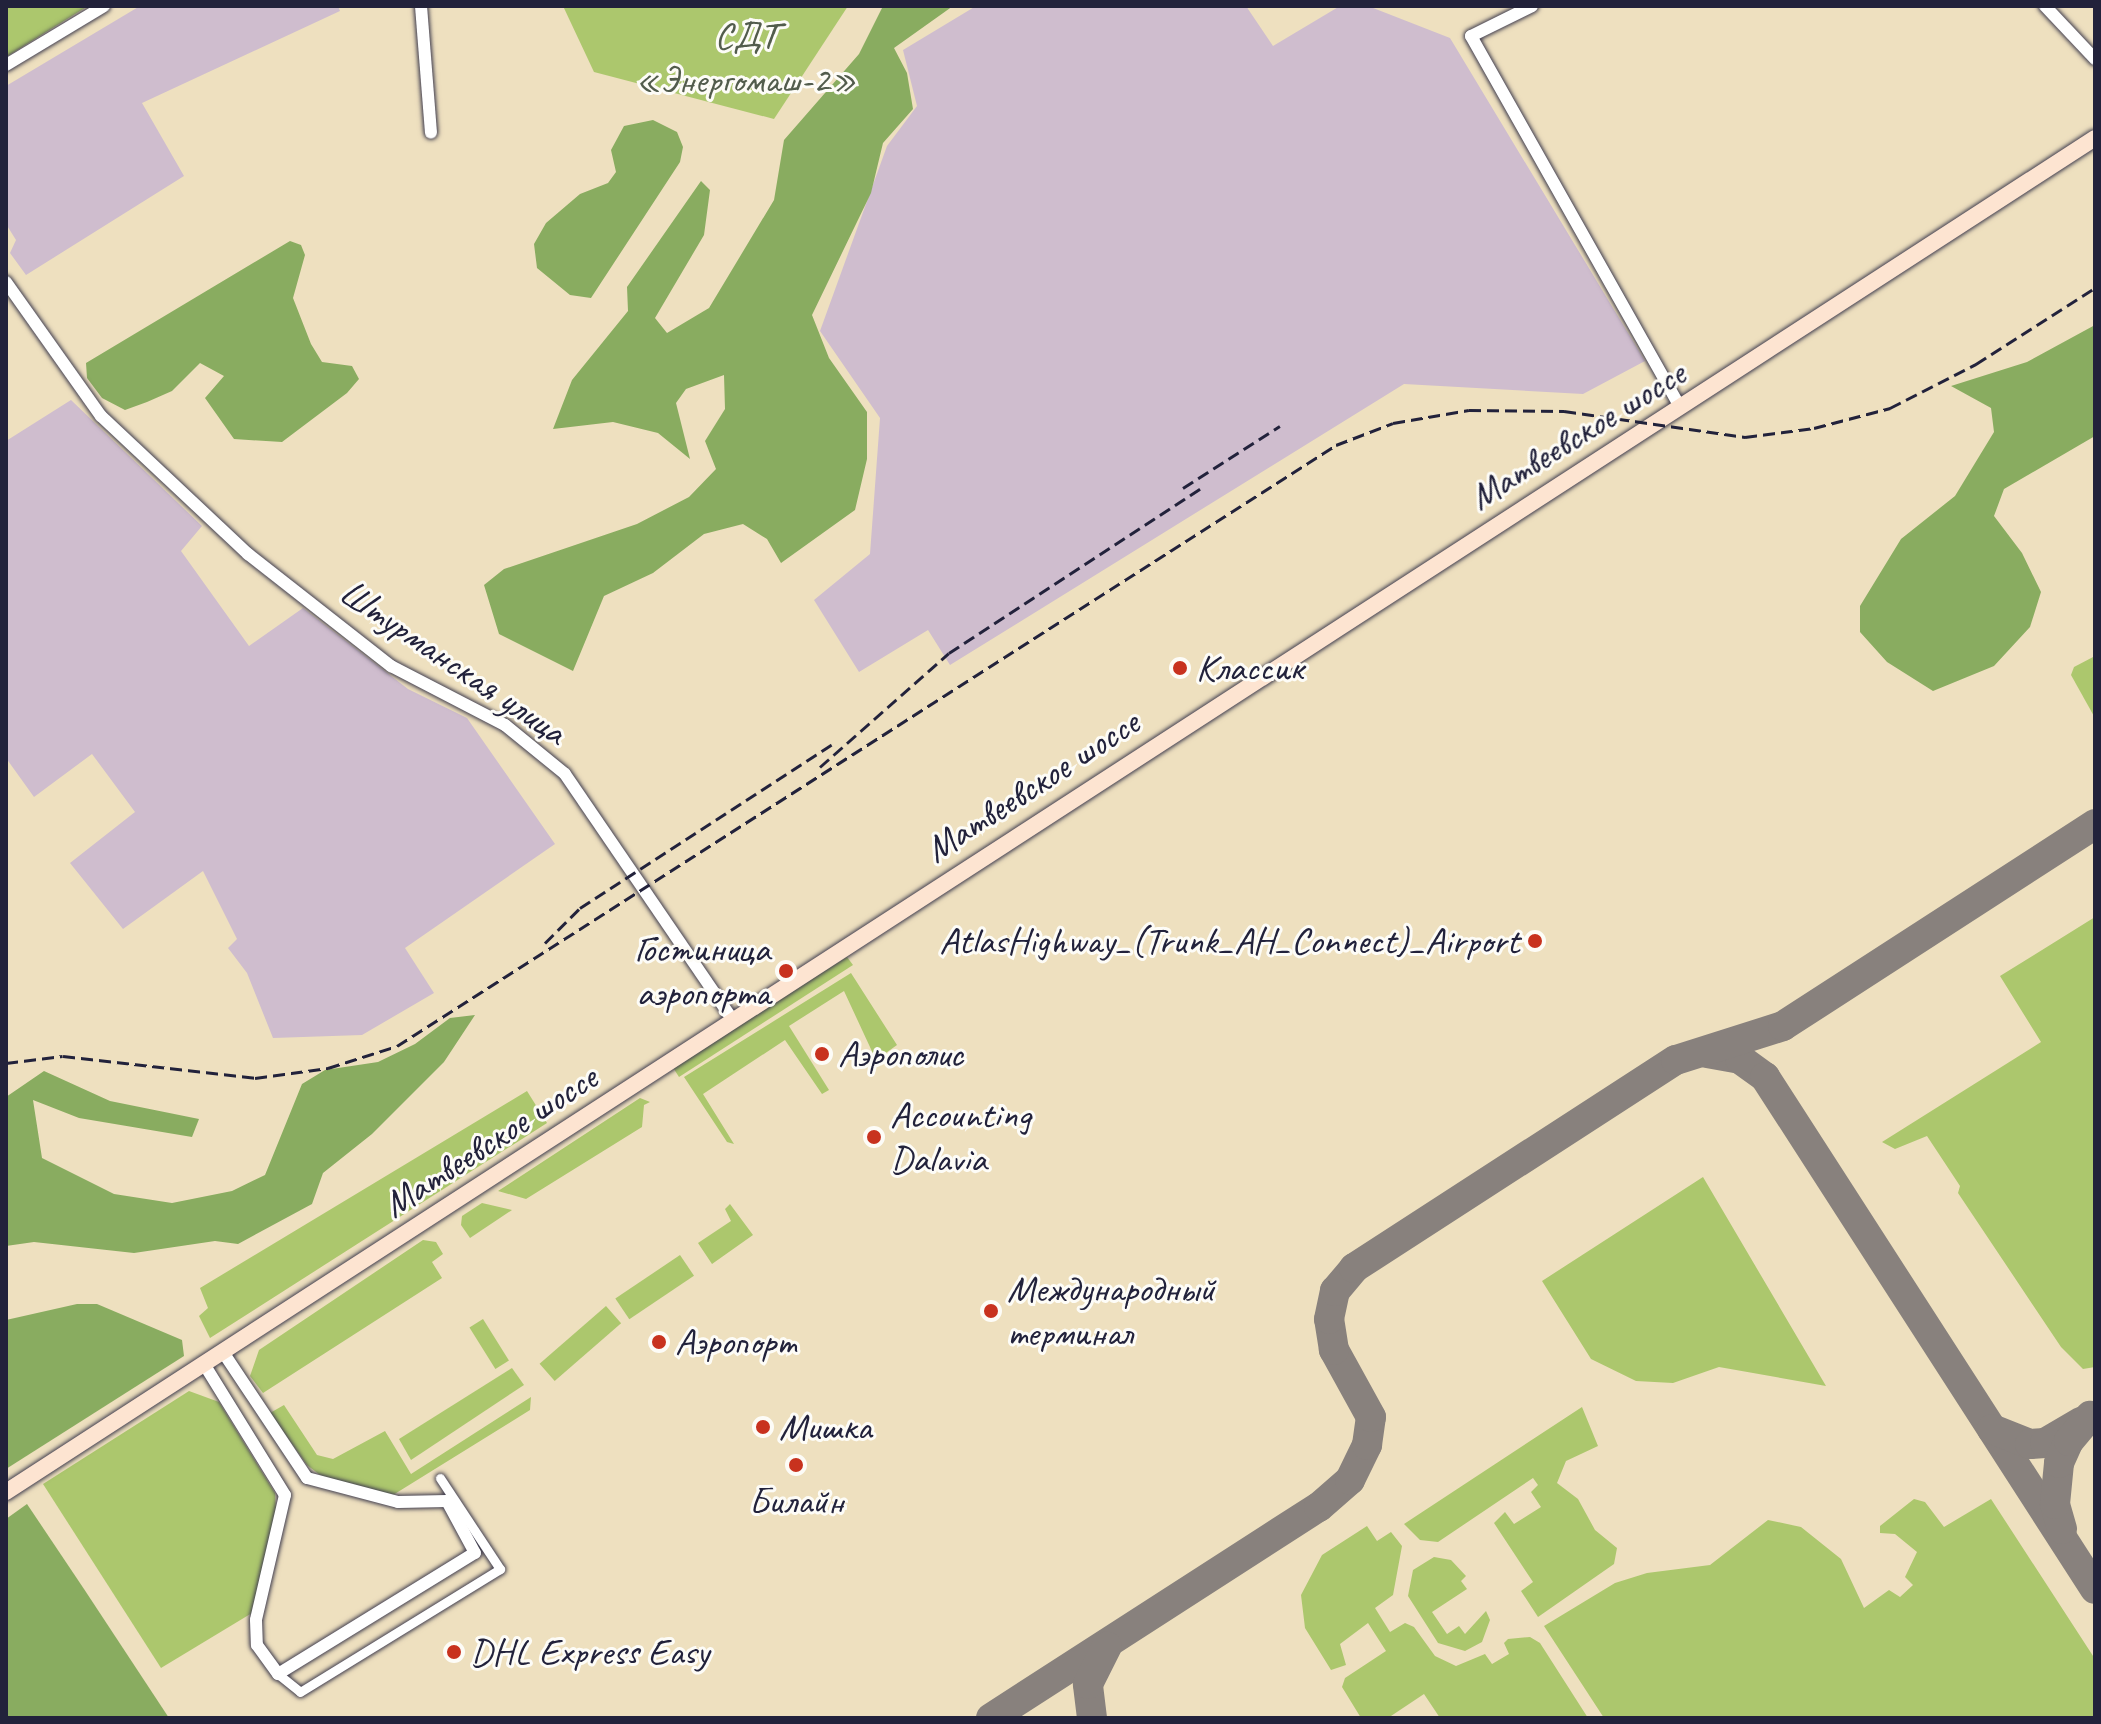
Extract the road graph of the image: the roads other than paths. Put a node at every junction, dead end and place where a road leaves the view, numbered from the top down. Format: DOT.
graph roads {
  1 [pos="104,6"];
  2 [pos="421,6"];
  3 [pos="1532,6"];
  4 [pos="2045,6"];
  5 [pos="2095,59"];
  6 [pos="6,65"];
  7 [pos="431,133"];
  8 [pos="2095,138"];
  9 [pos="6,282"];
  10 [pos="1680,407"];
  11 [pos="733,1020"];
  12 [pos="223,1352"];
  13 [pos="204,1364"];
  14 [pos="440,1478"];
  15 [pos="6,1492"];
  16 [pos="278,1674"];
  1 -- 6 [label="street"];
  2 -- 7 [label="street"];
  3 -- 10 [label="street"];
  4 -- 5 [label="street"];
  8 -- 10 [label="main road, Матвеевское шоссе"];
  9 -- 11 [label="street, Штурманская улица"];
  10 -- 11 [label="main road, Матвеевское шоссе"];
  11 -- 12 [label="main road, Матвеевское шоссе"];
  12 -- 13 [label="main road, Матвеевское шоссе"];
  12 -- 16 [label="street"];
  13 -- 15 [label="main road, Матвеевское шоссе"];
  13 -- 16 [label="street"];
  14 -- 16 [label="street"];
}
